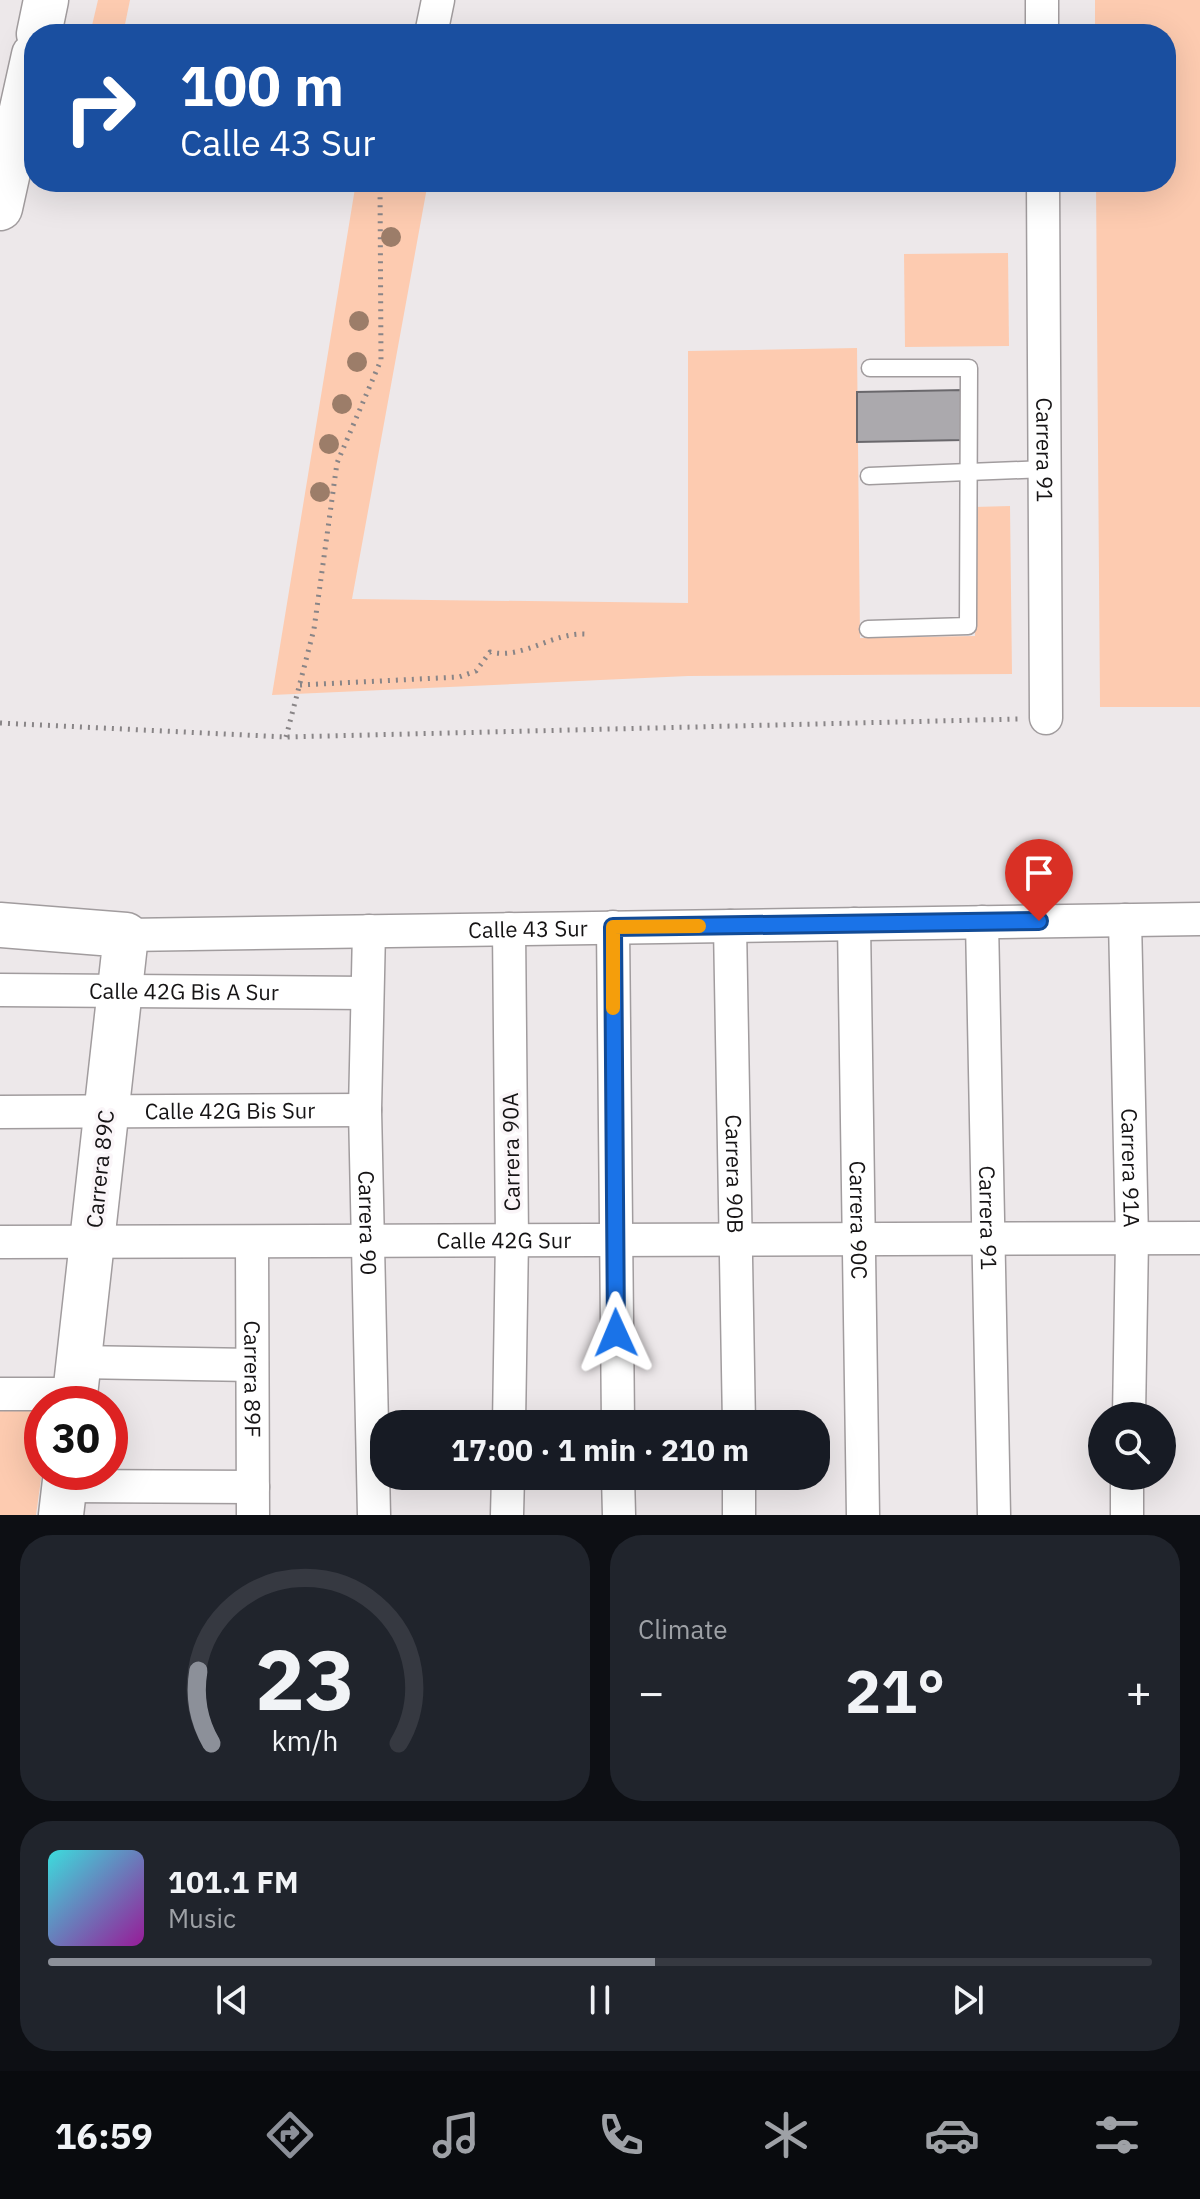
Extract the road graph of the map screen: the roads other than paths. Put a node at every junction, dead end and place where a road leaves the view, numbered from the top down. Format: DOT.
graph roads {
  1 [pos="46,0"];
  2 [pos="438,0"];
  3 [pos="1042,0"];
  4 [pos="41,24"];
  5 [pos="433,24"];
  6 [pos="1042,24"];
  7 [pos="24,110"];
  8 [pos="1043,192"];
  9 [pos="0,208"];
  10 [pos="870,368"];
  11 [pos="1045,469"];
  12 [pos="968,472"];
  13 [pos="869,476"];
  14 [pos="868,629"];
  15 [pos="1046,718"];
  16 [pos="1200,919"];
  17 [pos="1125,920"];
  18 [pos="982,922"];
  19 [pos="854,924"];
  20 [pos="0,925"];
  21 [pos="730,926"];
  22 [pos="613,927"];
  23 [pos="509,929"];
  24 [pos="369,931"];
  25 [pos="126,935"];
  26 [pos="0,990"];
  27 [pos="120,991"];
  28 [pos="367,993"];
  29 [pos="365,1110"];
  30 [pos="106,1111"];
  31 [pos="0,1112"];
  32 [pos="512,1238"];
  33 [pos="1200,1238"];
  34 [pos="737,1239"];
  35 [pos="990,1239"];
  36 [pos="1132,1239"];
  37 [pos="367,1241"];
  38 [pos="859,1241"];
  39 [pos="0,1242"];
  40 [pos="615,1242"];
  41 [pos="92,1243"];
  42 [pos="252,1243"];
  43 [pos="252,1365"];
  44 [pos="76,1386"];
  45 [pos="84,1386"];
  46 [pos="24,1392"];
  47 [pos="0,1394"];
  48 [pos="1129,1402"];
  49 [pos="509,1410"];
  50 [pos="618,1410"];
  51 [pos="739,1410"];
  52 [pos="508,1490"];
  53 [pos="618,1490"];
  54 [pos="739,1490"];
  55 [pos="1127,1490"];
  56 [pos="64,1491"];
  57 [pos="253,1501"];
  58 [pos="374,1515"];
  59 [pos="507,1515"];
  60 [pos="619,1515"];
  61 [pos="739,1515"];
  62 [pos="863,1515"];
  63 [pos="994,1515"];
  64 [pos="1127,1515"];
  1 -- 4 [label="street"];
  2 -- 5 [label="street"];
  3 -- 6 [label="street"];
  7 -- 9 [label="street"];
  8 -- 11 [label="street, Carrera 91"];
  10 -- 12 [label="lane"];
  11 -- 12 [label="lane"];
  11 -- 15 [label="street, Carrera 91"];
  12 -- 13 [label="lane"];
  12 -- 14 [label="lane"];
  16 -- 17 [label="street, Calle 43 Sur"];
  17 -- 18 [label="street, Calle 43 Sur"];
  17 -- 36 [label="street, Carrera 91A"];
  18 -- 19 [label="street, Calle 43 Sur"];
  18 -- 35 [label="street, Carrera 91"];
  19 -- 21 [label="street, Calle 43 Sur"];
  19 -- 38 [label="street, Carrera 90C"];
  20 -- 25 [label="street, Calle 43 Sur"];
  21 -- 22 [label="street, Calle 43 Sur"];
  21 -- 34 [label="street, Carrera 90B"];
  22 -- 23 [label="street, Calle 43 Sur"];
  22 -- 40 [label="street"];
  23 -- 24 [label="street, Calle 43 Sur"];
  23 -- 32 [label="street, Carrera 90A"];
  24 -- 25 [label="street, Calle 43 Sur"];
  24 -- 28 [label="street, Carrera 90"];
  25 -- 27 [label="street, Carrera 89C"];
  26 -- 27 [label="street, Calle 42G Bis A Sur"];
  27 -- 28 [label="street, Calle 42G Bis A Sur"];
  27 -- 30 [label="street, Carrera 89C"];
  28 -- 29 [label="street, Carrera 90"];
  29 -- 30 [label="street, Calle 42G Bis Sur"];
  29 -- 37 [label="street, Carrera 90"];
  30 -- 31 [label="street, Calle 42G Bis Sur"];
  30 -- 41 [label="street, Carrera 89C"];
  32 -- 37 [label="street, Calle 42G Sur"];
  32 -- 40 [label="street, Calle 42G Sur"];
  32 -- 49 [label="street, Carrera 90A"];
  33 -- 36 [label="street, Calle 42G Sur"];
  34 -- 38 [label="street, Calle 42G Sur"];
  34 -- 40 [label="street, Calle 42G Sur"];
  34 -- 51 [label="street, Carrera 90B"];
  35 -- 36 [label="street, Calle 42G Sur"];
  35 -- 38 [label="street, Calle 42G Sur"];
  35 -- 63 [label="street, Carrera 91"];
  36 -- 48 [label="street, Carrera 91A"];
  37 -- 42 [label="street, Calle 42G Sur"];
  37 -- 58 [label="street, Carrera 90"];
  38 -- 62 [label="street, Carrera 90C"];
  39 -- 41 [label="street, Calle 42G Sur"];
  40 -- 50 [label="street"];
  41 -- 42 [label="street, Calle 42G Sur"];
  41 -- 44 [label="street, Carrera 89C"];
  42 -- 43 [label="street, Carrera 89F"];
  43 -- 45 [label="street"];
  43 -- 57 [label="street, Carrera 89F"];
  46 -- 47 [label="street"];
  52 -- 59 [label="street"];
  53 -- 60 [label="street"];
  54 -- 61 [label="street"];
  55 -- 64 [label="street"];
  56 -- 57 [label="street"];
}
